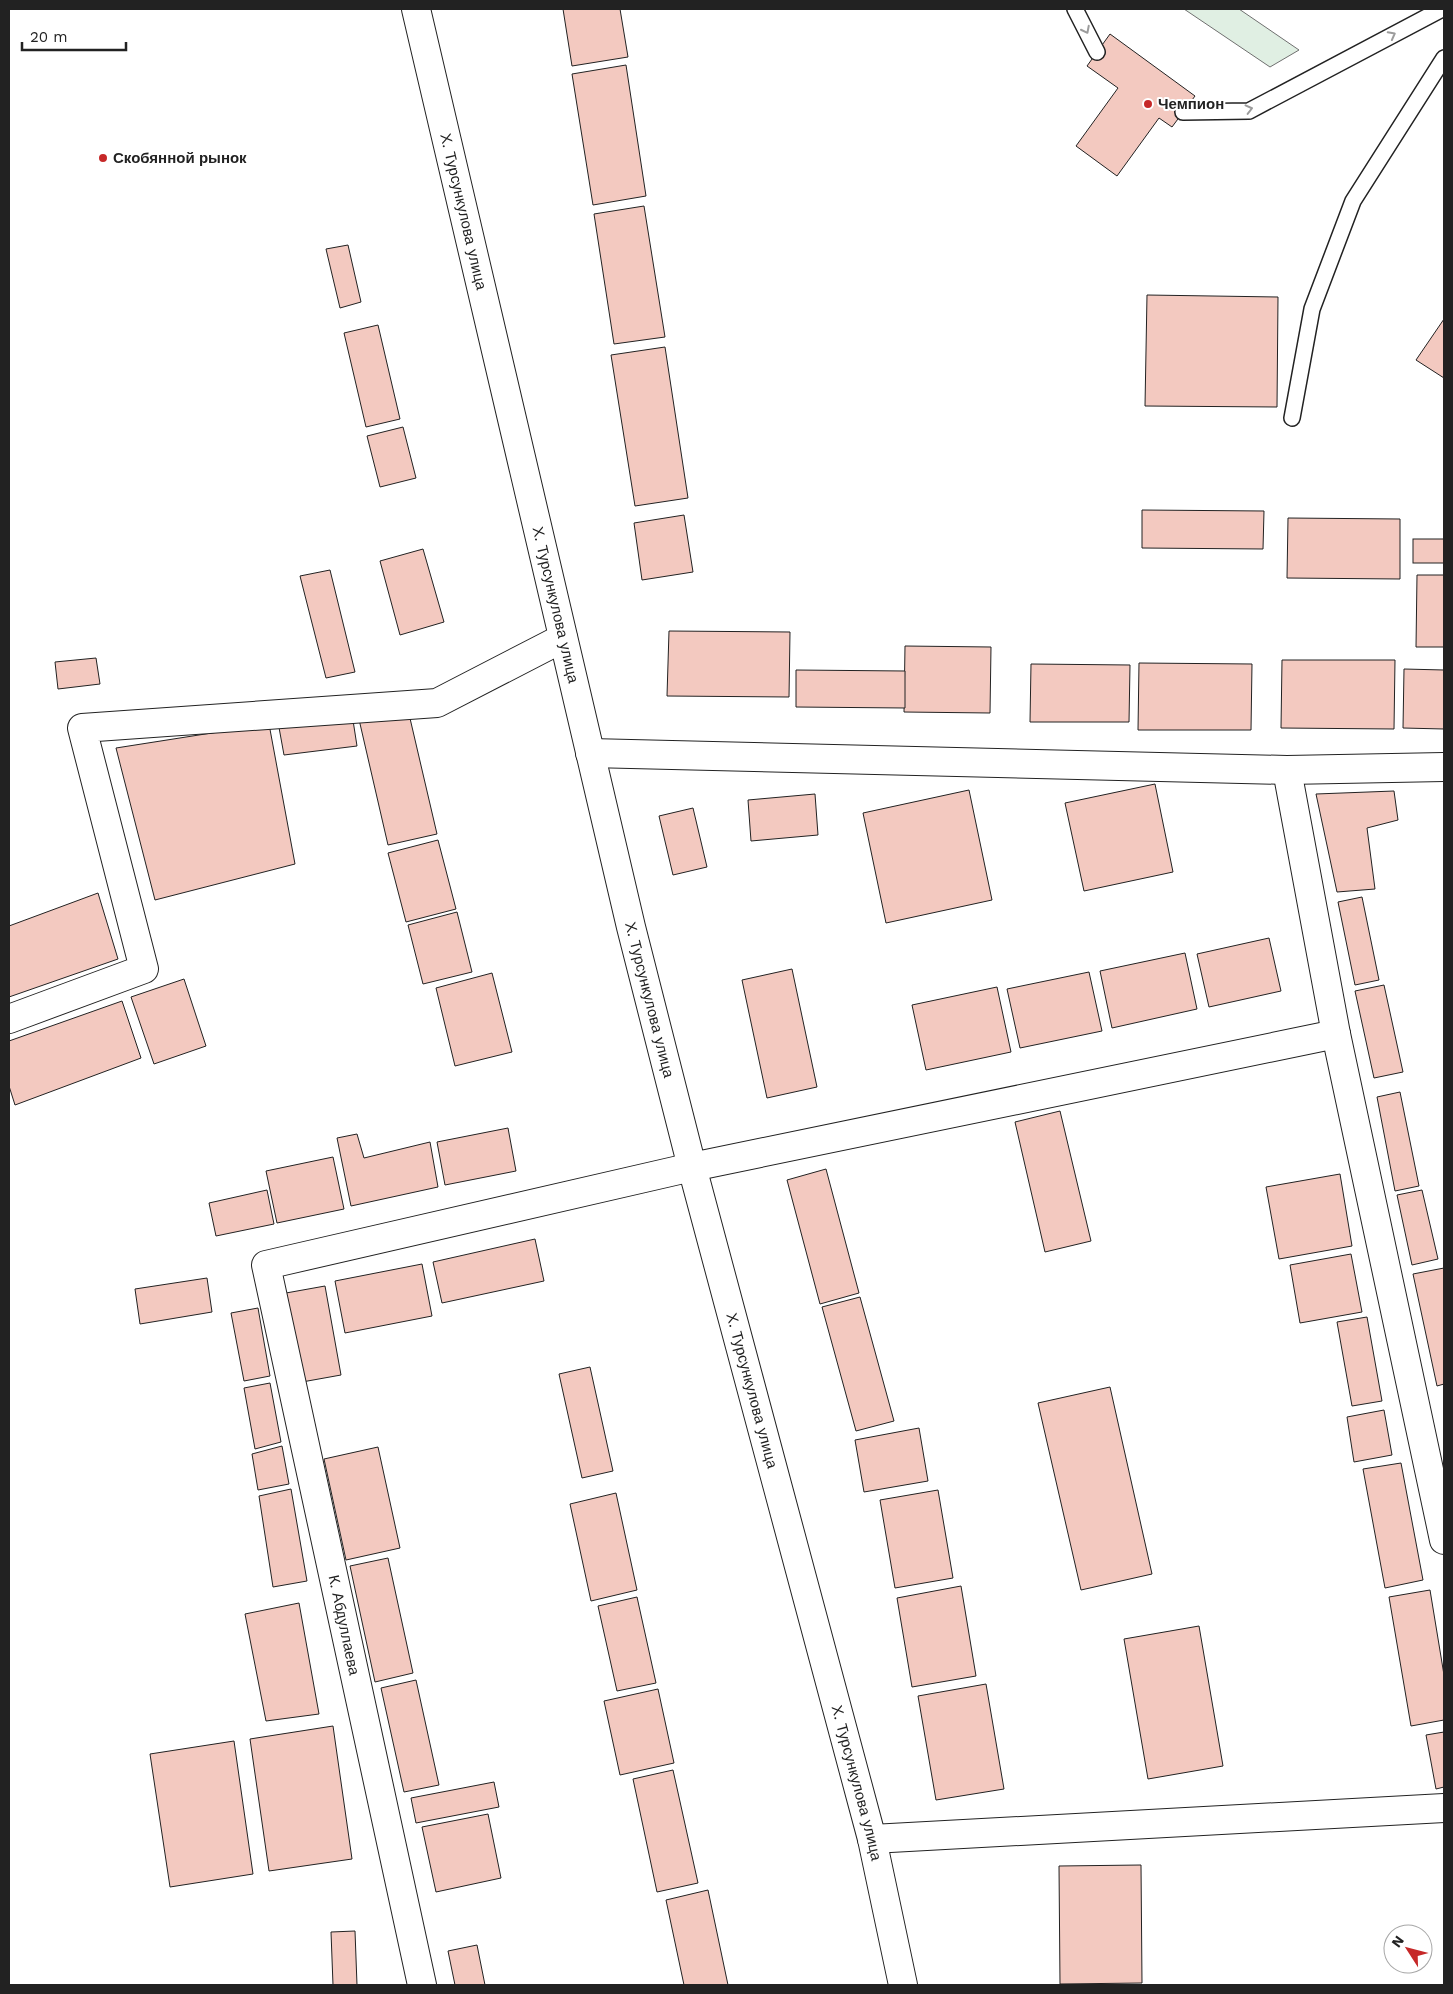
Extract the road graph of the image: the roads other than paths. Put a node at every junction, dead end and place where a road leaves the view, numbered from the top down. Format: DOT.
graph roads {
  1 [pos="416,9"];
  2 [pos="1075,9"];
  3 [pos="1442,9"];
  4 [pos="1096,52"];
  5 [pos="1444,58"];
  6 [pos="1183,112"];
  7 [pos="1292,418"];
  8 [pos="563,638"];
  9 [pos="590,753"];
  10 [pos="1444,767"];
  11 [pos="1287,770"];
  12 [pos="9,1019"];
  13 [pos="1336,1034"];
  14 [pos="692,1167"];
  15 [pos="1444,1540"];
  16 [pos="1444,1808"];
  17 [pos="872,1840"];
  18 [pos="422,1985"];
  19 [pos="904,1985"];
  1 -- 8 [label="street, Х. Турсункулова улица"];
  2 -- 4 [label="lane, one-way"];
  6 -- 3 [label="lane, one-way"];
  5 -- 7 [label="lane"];
  8 -- 9 [label="street, Х. Турсункулова улица"];
  8 -- 12 [label="street"];
  9 -- 11 [label="street"];
  9 -- 14 [label="street, Х. Турсункулова улица"];
  10 -- 11 [label="street"];
  11 -- 13 [label="street"];
  13 -- 14 [label="street"];
  13 -- 15 [label="street"];
  14 -- 17 [label="street, Х. Турсункулова улица"];
  14 -- 18 [label="street, К. Абдуллаева"];
  16 -- 17 [label="street"];
  17 -- 19 [label="street, Х. Турсункулова улица"];
}
